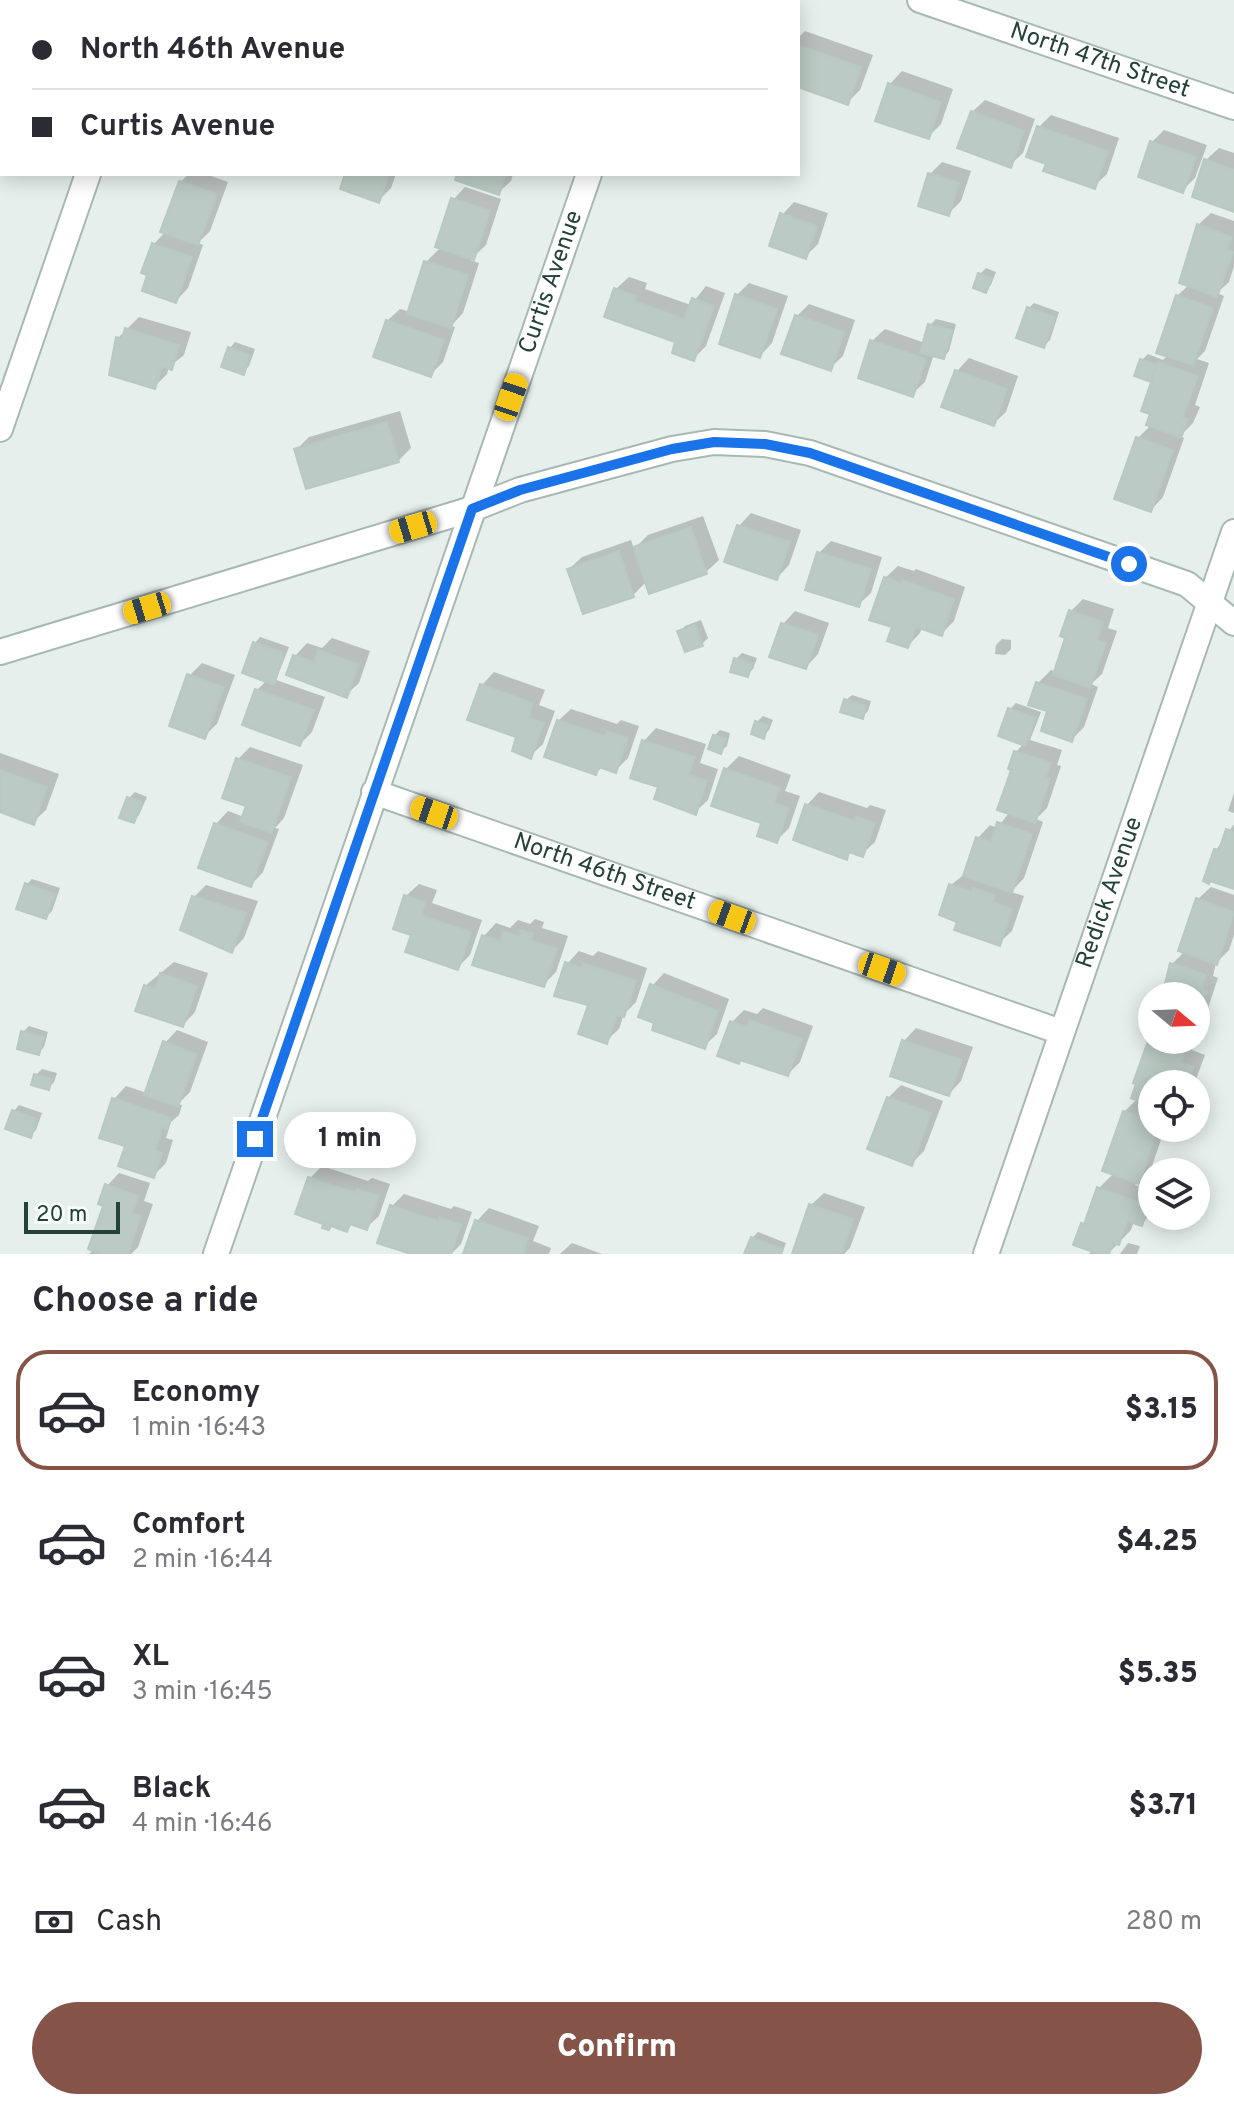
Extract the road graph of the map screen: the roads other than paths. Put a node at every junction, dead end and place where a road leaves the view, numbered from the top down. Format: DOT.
graph roads {
  1 [pos="920,0"];
  2 [pos="1234,107"];
  3 [pos="87,176"];
  4 [pos="588,176"];
  5 [pos="0,429"];
  6 [pos="472,509"];
  7 [pos="1234,532"];
  8 [pos="1210,603"];
  9 [pos="1234,623"];
  10 [pos="0,652"];
  11 [pos="374,792"];
  12 [pos="1061,1032"];
  13 [pos="216,1254"];
  14 [pos="986,1254"];
  1 -- 2 [label="street, North 47th Street"];
  3 -- 5 [label="street"];
  4 -- 6 [label="street, Curtis Avenue"];
  6 -- 8 [label="street"];
  6 -- 10 [label="street"];
  6 -- 11 [label="street, Curtis Avenue"];
  7 -- 8 [label="street, Redick Avenue"];
  8 -- 9 [label="street"];
  8 -- 12 [label="street, Redick Avenue"];
  11 -- 12 [label="street, North 46th Street"];
  11 -- 13 [label="street, Curtis Avenue"];
  12 -- 14 [label="street, Redick Avenue"];
}
